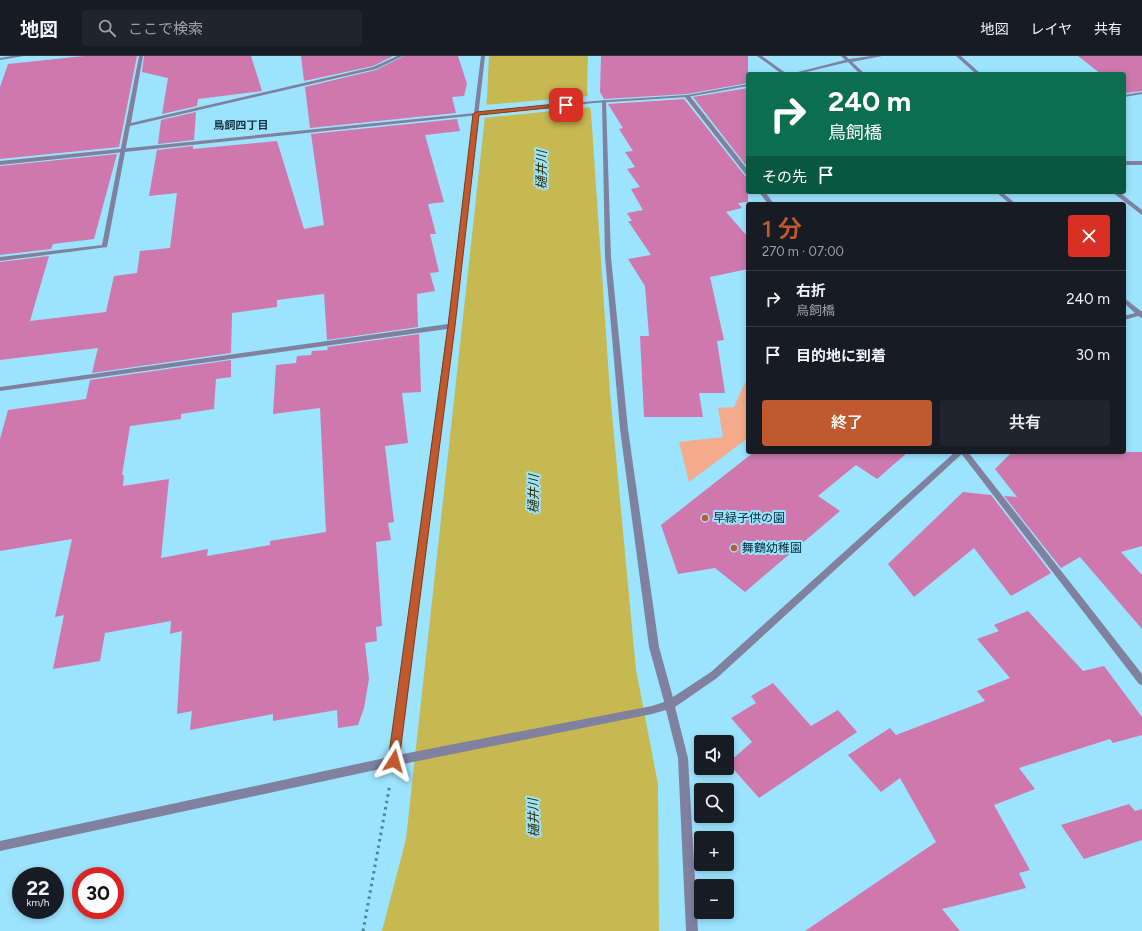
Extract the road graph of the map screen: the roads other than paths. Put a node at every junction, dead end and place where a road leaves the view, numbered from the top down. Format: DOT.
graph roads {
  1 [pos="22,56"];
  2 [pos="141,56"];
  3 [pos="401,56"];
  4 [pos="483,56"];
  5 [pos="759,56"];
  6 [pos="843,56"];
  7 [pos="880,56"];
  8 [pos="958,56"];
  9 [pos="0,59"];
  10 [pos="848,61"];
  11 [pos="781,72"];
  12 [pos="801,72"];
  13 [pos="862,72"];
  14 [pos="977,72"];
  15 [pos="746,85"];
  16 [pos="1142,93"];
  17 [pos="687,96"];
  18 [pos="1126,96"];
  19 [pos="604,101"];
  20 [pos="478,114"];
  21 [pos="128,125"];
  22 [pos="123,150"];
  23 [pos="0,163"];
  24 [pos="1126,163"];
  25 [pos="1142,163"];
  26 [pos="746,171"];
  27 [pos="1001,194"];
  28 [pos="1118,194"];
  29 [pos="1011,202"];
  30 [pos="1142,213"];
  31 [pos="0,259"];
  32 [pos="1126,302"];
  33 [pos="1141,314"];
  34 [pos="1126,318"];
  35 [pos="451,326"];
  36 [pos="0,388"];
  37 [pos="958,454"];
  38 [pos="966,454"];
  39 [pos="1142,681"];
  40 [pos="670,705"];
  41 [pos="394,761"];
  42 [pos="0,846"];
  43 [pos="692,931"];
  1 -- 9 [label="street"];
  2 -- 21 [label="street"];
  3 -- 21 [label="street"];
  4 -- 20 [label="street"];
  5 -- 11 [label="street"];
  6 -- 10 [label="street"];
  7 -- 10 [label="street"];
  8 -- 14 [label="street"];
  10 -- 12 [label="street"];
  10 -- 13 [label="street"];
  15 -- 17 [label="street"];
  16 -- 18 [label="street"];
  17 -- 19 [label="street"];
  17 -- 26 [label="street"];
  19 -- 20 [label="street"];
  19 -- 40 [label="street"];
  20 -- 22 [label="street"];
  20 -- 35 [label="street"];
  21 -- 22 [label="street"];
  22 -- 23 [label="street"];
  22 -- 31 [label="street"];
  24 -- 25 [label="street"];
  27 -- 29 [label="street"];
  28 -- 30 [label="street"];
  32 -- 33 [label="street"];
  33 -- 34 [label="street"];
  35 -- 36 [label="street"];
  35 -- 41 [label="street"];
  37 -- 40 [label="street"];
  38 -- 39 [label="street"];
  40 -- 41 [label="street"];
  40 -- 43 [label="street"];
  41 -- 42 [label="street"];
}
